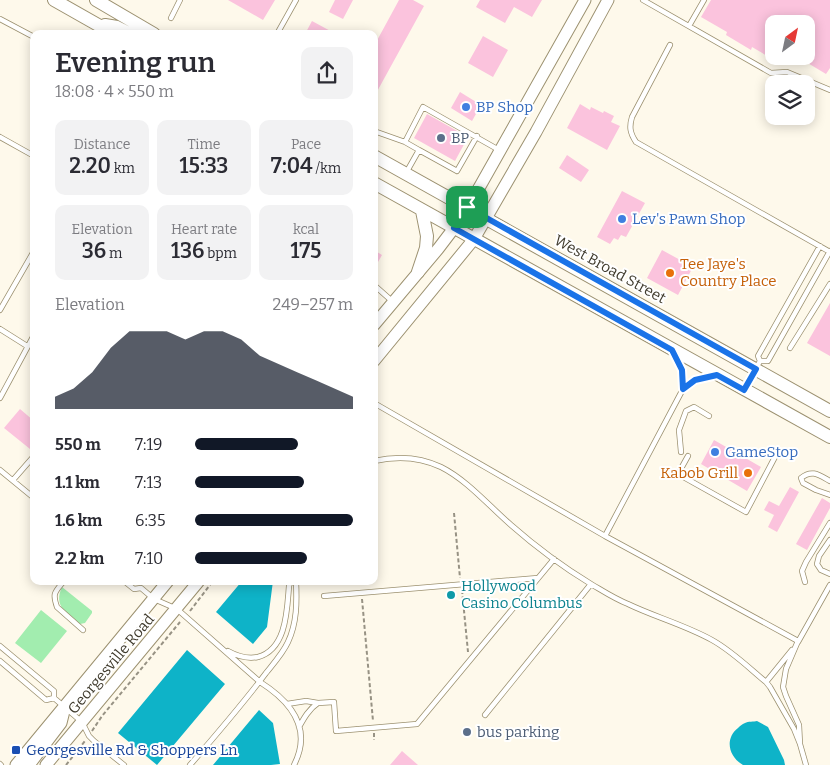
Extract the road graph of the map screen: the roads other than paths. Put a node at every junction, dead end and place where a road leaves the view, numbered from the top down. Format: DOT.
graph roads {
  1 [pos="54,0"];
  2 [pos="96,0"];
  3 [pos="180,0"];
  4 [pos="296,0"];
  5 [pos="585,0"];
  6 [pos="608,0"];
  7 [pos="643,0"];
  8 [pos="704,0"];
  9 [pos="171,18"];
  10 [pos="0,19"];
  11 [pos="93,22"];
  12 [pos="689,26"];
  13 [pos="107,30"];
  14 [pos="123,30"];
  15 [pos="147,30"];
  16 [pos="279,30"];
  17 [pos="30,35"];
  18 [pos="670,45"];
  19 [pos="830,90"];
  20 [pos="378,132"];
  21 [pos="476,136"];
  22 [pos="0,137"];
  23 [pos="405,142"];
  24 [pos="420,150"];
  25 [pos="500,150"];
  26 [pos="30,154"];
  27 [pos="378,158"];
  28 [pos="406,174"];
  29 [pos="378,185"];
  30 [pos="467,207"];
  31 [pos="422,211"];
  32 [pos="486,219"];
  33 [pos="454,228"];
  34 [pos="474,239"];
  35 [pos="820,246"];
  36 [pos="830,251"];
  37 [pos="30,258"];
  38 [pos="418,272"];
  39 [pos="830,284"];
  40 [pos="378,289"];
  41 [pos="393,302"];
  42 [pos="0,310"];
  43 [pos="378,320"];
  44 [pos="0,329"];
  45 [pos="30,345"];
  46 [pos="790,348"];
  47 [pos="672,350"];
  48 [pos="378,356"];
  49 [pos="758,365"];
  50 [pos="717,375"];
  51 [pos="683,389"];
  52 [pos="744,390"];
  53 [pos="0,398"];
  54 [pos="378,405"];
  55 [pos="830,411"];
  56 [pos="709,416"];
  57 [pos="830,437"];
  58 [pos="681,452"];
  59 [pos="776,455"];
  60 [pos="688,456"];
  61 [pos="378,460"];
  62 [pos="30,461"];
  63 [pos="0,470"];
  64 [pos="13,480"];
  65 [pos="830,481"];
  66 [pos="30,495"];
  67 [pos="830,495"];
  68 [pos="830,524"];
  69 [pos="605,536"];
  70 [pos="830,540"];
  71 [pos="554,559"];
  72 [pos="830,574"];
  73 [pos="538,578"];
  74 [pos="805,582"];
  75 [pos="591,584"];
  76 [pos="61,585"];
  77 [pos="129,585"];
  78 [pos="165,585"];
  79 [pos="197,585"];
  80 [pos="289,585"];
  81 [pos="296,585"];
  82 [pos="830,585"];
  83 [pos="141,588"];
  84 [pos="324,596"];
  85 [pos="154,599"];
  86 [pos="181,613"];
  87 [pos="83,630"];
  88 [pos="798,641"];
  89 [pos="0,646"];
  90 [pos="218,646"];
  91 [pos="0,661"];
  92 [pos="260,682"];
  93 [pos="766,682"];
  94 [pos="54,698"];
  95 [pos="318,703"];
  96 [pos="288,704"];
  97 [pos="64,707"];
  98 [pos="485,715"];
  99 [pos="82,722"];
  100 [pos="299,727"];
  101 [pos="800,744"];
  102 [pos="16,765"];
  103 [pos="29,765"];
  104 [pos="46,765"];
  105 [pos="124,765"];
  106 [pos="190,765"];
  107 [pos="294,765"];
  108 [pos="806,765"];
  1 -- 11 [label="main road"];
  2 -- 15 [label="main road"];
  3 -- 9 [label="lane"];
  4 -- 16 [label="lane"];
  5 -- 25 [label="main road"];
  6 -- 32 [label="main road"];
  7 -- 12 [label="lane"];
  8 -- 12 [label="lane"];
  10 -- 17 [label="lane"];
  11 -- 13 [label="main road"];
  11 -- 14 [label="main road"];
  12 -- 19 [label="lane"];
  18 -- 35 [label="lane"];
  20 -- 23 [label="lane"];
  21 -- 23 [label="lane"];
  21 -- 24 [label="lane"];
  21 -- 25 [label="lane"];
  22 -- 26 [label="lane"];
  23 -- 24 [label="lane"];
  24 -- 28 [label="lane"];
  25 -- 30 [label="main road"];
  27 -- 28 [label="main road, West Broad Street"];
  28 -- 30 [label="main road, West Broad Street"];
  29 -- 31 [label="main road"];
  30 -- 32 [label="main road, West Broad Street"];
  30 -- 33 [label="main road"];
  31 -- 33 [label="main road"];
  31 -- 38 [label="main road"];
  32 -- 34 [label="main road"];
  32 -- 49 [label="main road, West Broad Street"];
  33 -- 34 [label="main road"];
  33 -- 38 [label="main road"];
  34 -- 47 [label="main road"];
  34 -- 48 [label="main road"];
  35 -- 36 [label="lane"];
  35 -- 49 [label="lane"];
  36 -- 49 [label="lane"];
  37 -- 42 [label="lane"];
  38 -- 41 [label="main road"];
  39 -- 46 [label="lane"];
  40 -- 41 [label="lane"];
  41 -- 43 [label="main road"];
  44 -- 45 [label="lane"];
  45 -- 53 [label="lane"];
  47 -- 50 [label="main road"];
  47 -- 51 [label="lane"];
  49 -- 52 [label="lane"];
  49 -- 55 [label="main road, West Broad Street"];
  50 -- 51 [label="lane"];
  50 -- 52 [label="main road"];
  51 -- 69 [label="lane"];
  52 -- 57 [label="main road"];
  54 -- 69 [label="lane"];
  56 -- 58 [label="lane"];
  59 -- 60 [label="lane"];
  61 -- 71 [label="lane"];
  62 -- 64 [label="lane"];
  63 -- 64 [label="lane"];
  64 -- 66 [label="lane"];
  65 -- 67 [label="lane"];
  68 -- 74 [label="lane"];
  69 -- 88 [label="lane"];
  70 -- 72 [label="lane"];
  71 -- 73 [label="lane"];
  71 -- 75 [label="lane"];
  73 -- 84 [label="lane"];
  73 -- 95 [label="lane"];
  75 -- 93 [label="lane"];
  75 -- 98 [label="lane"];
  76 -- 87 [label="lane"];
  77 -- 83 [label="lane"];
  78 -- 85 [label="main road, Georgesville Road"];
  79 -- 86 [label="main road, Georgesville Road"];
  80 -- 90 [label="lane"];
  81 -- 92 [label="lane"];
  82 -- 88 [label="lane"];
  83 -- 85 [label="lane"];
  85 -- 86 [label="lane"];
  85 -- 97 [label="main road, Georgesville Road"];
  86 -- 90 [label="lane"];
  86 -- 99 [label="main road, Georgesville Road"];
  88 -- 93 [label="lane"];
  88 -- 101 [label="lane"];
  89 -- 94 [label="lane"];
  90 -- 92 [label="lane"];
  91 -- 94 [label="lane"];
  92 -- 96 [label="lane"];
  92 -- 106 [label="lane"];
  93 -- 101 [label="lane"];
  94 -- 97 [label="lane"];
  95 -- 96 [label="lane"];
  95 -- 100 [label="lane"];
  96 -- 100 [label="lane"];
  97 -- 99 [label="lane"];
  97 -- 102 [label="main road, Georgesville Road"];
  97 -- 103 [label="main road"];
  99 -- 104 [label="main road, Georgesville Road"];
  99 -- 105 [label="lane"];
  100 -- 107 [label="lane"];
  101 -- 108 [label="lane"];
}
